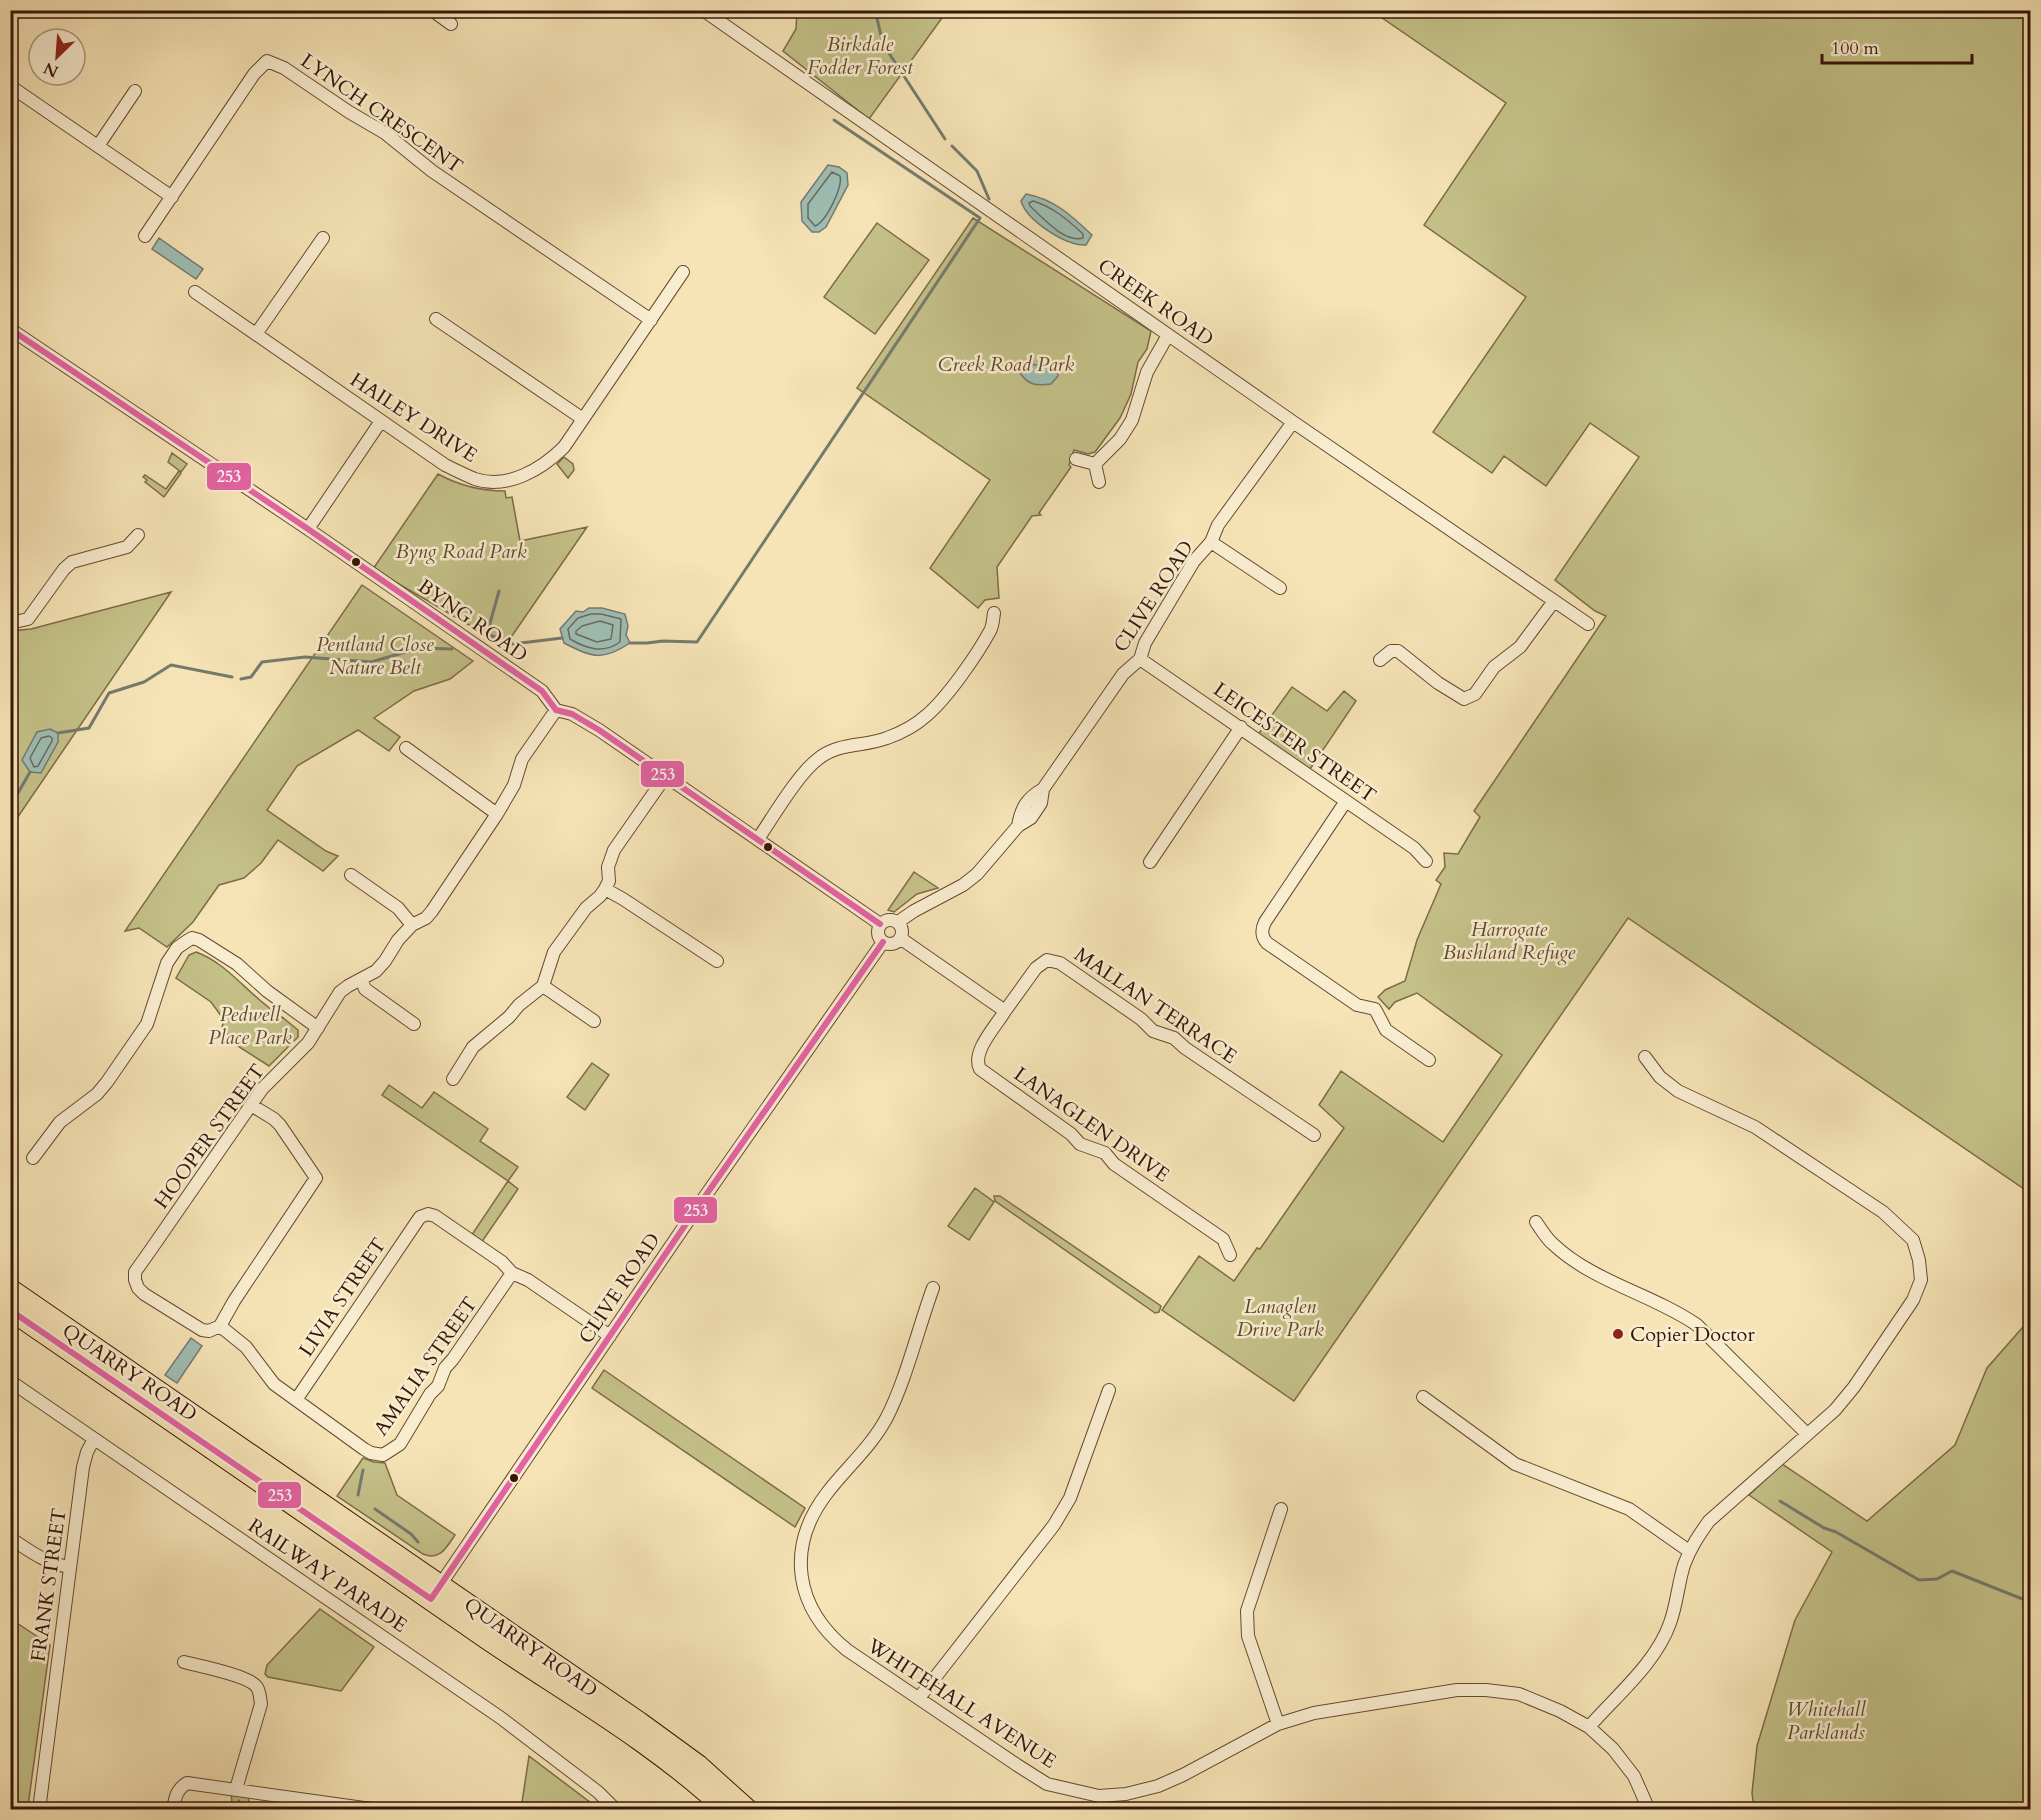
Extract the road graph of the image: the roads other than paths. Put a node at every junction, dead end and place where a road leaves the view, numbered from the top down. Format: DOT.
graph roads {
  1 [pos="432,10"];
  2 [pos="703,10"];
  3 [pos="451,24"];
  4 [pos="10,86"];
  5 [pos="135,91"];
  6 [pos="98,146"];
  7 [pos="172,197"];
  8 [pos="145,236"];
  9 [pos="323,238"];
  10 [pos="683,272"];
  11 [pos="195,292"];
  12 [pos="436,319"];
  13 [pos="651,320"];
  14 [pos="10,329"];
  15 [pos="256,334"];
  16 [pos="1168,335"];
  17 [pos="583,419"];
  18 [pos="381,422"];
  19 [pos="1293,422"];
  20 [pos="1076,459"];
  21 [pos="1095,464"];
  22 [pos="1099,482"];
  23 [pos="308,529"];
  24 [pos="138,535"];
  25 [pos="1211,542"];
  26 [pos="1280,588"];
  27 [pos="1554,601"];
  28 [pos="994,613"];
  29 [pos="10,623"];
  30 [pos="1588,624"];
  31 [pos="1140,659"];
  32 [pos="1380,660"];
  33 [pos="556,710"];
  34 [pos="1241,728"];
  35 [pos="406,748"];
  36 [pos="665,777"];
  37 [pos="1346,801"];
  38 [pos="497,814"];
  39 [pos="758,839"];
  40 [pos="1426,861"];
  41 [pos="1150,862"];
  42 [pos="351,875"];
  43 [pos="605,889"];
  44 [pos="898,922"];
  45 [pos="880,924"];
  46 [pos="412,925"];
  47 [pos="900,938"];
  48 [pos="883,942"];
  49 [pos="717,961"];
  50 [pos="361,978"];
  51 [pos="543,986"];
  52 [pos="1005,1011"];
  53 [pos="594,1021"];
  54 [pos="414,1024"];
  55 [pos="318,1028"];
  56 [pos="1645,1057"];
  57 [pos="1429,1060"];
  58 [pos="453,1079"];
  59 [pos="251,1105"];
  60 [pos="1314,1135"];
  61 [pos="33,1158"];
  62 [pos="1536,1222"];
  63 [pos="1230,1255"];
  64 [pos="512,1273"];
  65 [pos="933,1288"];
  66 [pos="10,1289"];
  67 [pos="10,1310"];
  68 [pos="220,1326"];
  69 [pos="610,1336"];
  70 [pos="10,1381"];
  71 [pos="1109,1390"];
  72 [pos="1423,1397"];
  73 [pos="296,1400"];
  74 [pos="1807,1434"];
  75 [pos="94,1438"];
  76 [pos="284,1488"];
  77 [pos="1281,1509"];
  78 [pos="10,1538"];
  79 [pos="1689,1551"];
  80 [pos="70,1567"];
  81 [pos="436,1592"];
  82 [pos="184,1662"];
  83 [pos="919,1698"];
  84 [pos="1278,1724"];
  85 [pos="1589,1727"];
  86 [pos="236,1789"];
  87 [pos="39,1809"];
  88 [pos="173,1809"];
  89 [pos="378,1809"];
  90 [pos="616,1809"];
  91 [pos="726,1809"];
  92 [pos="748,1809"];
  93 [pos="1650,1809"];
  1 -- 3 [label="street"];
  2 -- 16 [label="street, CREEK ROAD"];
  4 -- 6 [label="street"];
  5 -- 6 [label="street"];
  6 -- 7 [label="street"];
  7 -- 8 [label="street, LYNCH CRESCENT"];
  7 -- 13 [label="street, LYNCH CRESCENT"];
  9 -- 15 [label="street"];
  10 -- 13 [label="street, HAILEY DRIVE"];
  11 -- 15 [label="street, HAILEY DRIVE"];
  12 -- 17 [label="street"];
  13 -- 17 [label="street, HAILEY DRIVE"];
  14 -- 23 [label="street, BYNG ROAD"];
  15 -- 18 [label="street, HAILEY DRIVE"];
  16 -- 19 [label="street, CREEK ROAD"];
  16 -- 21 [label="street"];
  17 -- 18 [label="street, HAILEY DRIVE"];
  18 -- 23 [label="street"];
  19 -- 25 [label="street, CLIVE ROAD"];
  19 -- 27 [label="street, CREEK ROAD"];
  20 -- 21 [label="street"];
  21 -- 22 [label="street"];
  23 -- 33 [label="street, BYNG ROAD"];
  24 -- 29 [label="street"];
  25 -- 26 [label="street"];
  25 -- 31 [label="street, CLIVE ROAD"];
  27 -- 30 [label="street, CREEK ROAD"];
  27 -- 32 [label="street"];
  28 -- 39 [label="street"];
  31 -- 34 [label="street, LEICESTER STREET"];
  31 -- 44 [label="street, CLIVE ROAD"];
  33 -- 36 [label="street, BYNG ROAD"];
  33 -- 38 [label="street, HOOPER STREET"];
  34 -- 37 [label="street, LEICESTER STREET"];
  34 -- 41 [label="street"];
  35 -- 38 [label="street"];
  36 -- 39 [label="street, BYNG ROAD"];
  36 -- 43 [label="street"];
  37 -- 40 [label="street, LEICESTER STREET"];
  37 -- 57 [label="street"];
  38 -- 46 [label="street, HOOPER STREET"];
  39 -- 45 [label="street, BYNG ROAD"];
  42 -- 46 [label="street"];
  43 -- 49 [label="street"];
  43 -- 51 [label="street"];
  44 -- 45 [label="street"];
  44 -- 47 [label="street"];
  45 -- 48 [label="street"];
  46 -- 50 [label="street, HOOPER STREET"];
  47 -- 48 [label="street"];
  47 -- 52 [label="street"];
  48 -- 69 [label="street, CLIVE ROAD"];
  50 -- 54 [label="street"];
  50 -- 55 [label="street, HOOPER STREET"];
  51 -- 53 [label="street"];
  51 -- 58 [label="street"];
  52 -- 60 [label="street, MALLAN TERRACE"];
  52 -- 63 [label="street, LANAGLEN DRIVE"];
  55 -- 59 [label="street, HOOPER STREET"];
  55 -- 61 [label="street"];
  56 -- 74 [label="street"];
  59 -- 68 [label="street"];
  59 -- 68 [label="street, HOOPER STREET"];
  62 -- 74 [label="street"];
  64 -- 69 [label="street"];
  64 -- 73 [label="street, AMALIA STREET"];
  64 -- 73 [label="street, LIVIA STREET"];
  65 -- 83 [label="street, WHITEHALL AVENUE"];
  66 -- 76 [label="main road, QUARRY ROAD"];
  67 -- 76 [label="main road, QUARRY ROAD"];
  68 -- 73 [label="street, AMALIA STREET"];
  69 -- 81 [label="street, CLIVE ROAD"];
  70 -- 75 [label="street, RAILWAY PARADE"];
  71 -- 83 [label="street"];
  72 -- 79 [label="street"];
  74 -- 79 [label="street"];
  75 -- 80 [label="street, FRANK STREET"];
  75 -- 90 [label="street, RAILWAY PARADE"];
  76 -- 81 [label="main road, QUARRY ROAD"];
  77 -- 84 [label="street"];
  78 -- 80 [label="street"];
  79 -- 85 [label="street"];
  80 -- 87 [label="street, FRANK STREET"];
  81 -- 91 [label="main road, QUARRY ROAD"];
  81 -- 92 [label="main road, QUARRY ROAD"];
  82 -- 86 [label="street"];
  83 -- 84 [label="street, WHITEHALL AVENUE"];
  84 -- 85 [label="street, WHITEHALL AVENUE"];
  85 -- 93 [label="street, WHITEHALL AVENUE"];
  86 -- 88 [label="street"];
  86 -- 89 [label="street"];
}
